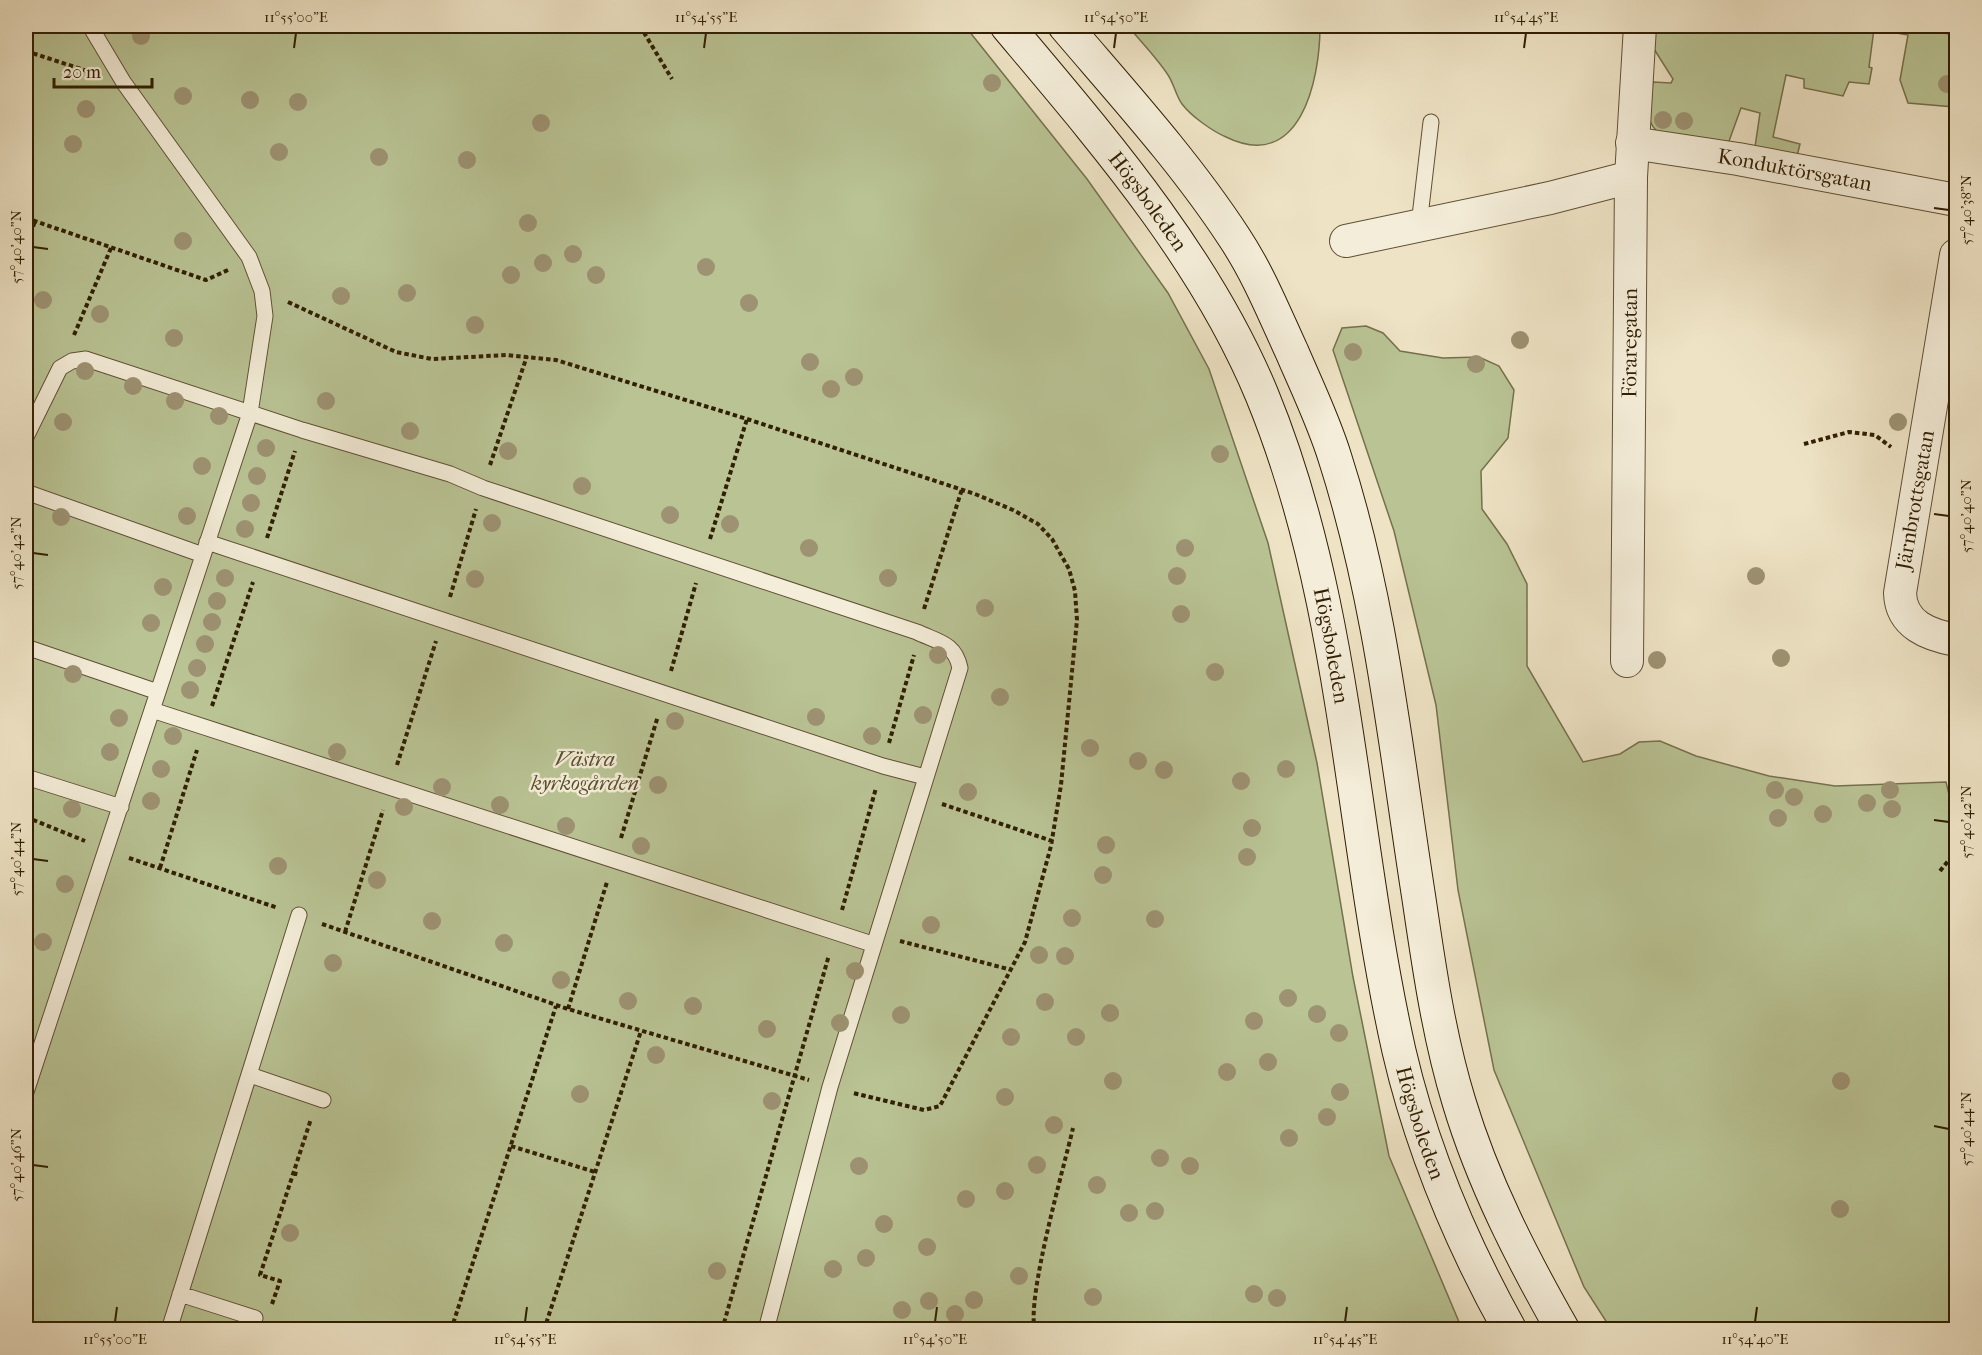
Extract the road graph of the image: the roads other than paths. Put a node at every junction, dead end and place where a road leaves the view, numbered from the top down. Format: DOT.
graph roads {
  1 [pos="90,26"];
  2 [pos="1007,26"];
  3 [pos="1065,26"];
  4 [pos="1640,26"];
  5 [pos="1431,122"];
  6 [pos="1632,143"];
  7 [pos="1631,177"];
  8 [pos="1956,200"];
  9 [pos="1419,225"];
  10 [pos="1346,242"];
  11 [pos="1956,255"];
  12 [pos="250,413"];
  13 [pos="26,437"];
  14 [pos="26,492"];
  15 [pos="205,549"];
  16 [pos="1956,640"];
  17 [pos="26,647"];
  18 [pos="1627,661"];
  19 [pos="158,692"];
  20 [pos="152,710"];
  21 [pos="26,777"];
  22 [pos="925,777"];
  23 [pos="121,807"];
  24 [pos="299,915"];
  25 [pos="874,939"];
  26 [pos="250,1076"];
  27 [pos="26,1092"];
  28 [pos="321,1100"];
  29 [pos="180,1294"];
  30 [pos="255,1318"];
  31 [pos="169,1329"];
  32 [pos="766,1329"];
  33 [pos="1510,1329"];
  34 [pos="1563,1329"];
  1 -- 12 [label="lane"];
  2 -- 33 [label="main road, Högsboleden"];
  3 -- 34 [label="main road, Högsboleden"];
  4 -- 6 [label="street, Föraregatan"];
  5 -- 9 [label="lane"];
  6 -- 7 [label="street, Föraregatan"];
  6 -- 8 [label="street, Konduktörsgatan"];
  7 -- 9 [label="street"];
  7 -- 18 [label="street, Föraregatan"];
  9 -- 10 [label="street"];
  11 -- 16 [label="street, Järnbrottsgatan"];
  12 -- 13 [label="lane"];
  12 -- 15 [label="lane"];
  12 -- 22 [label="lane"];
  14 -- 15 [label="lane"];
  15 -- 19 [label="lane"];
  15 -- 22 [label="lane"];
  17 -- 19 [label="lane"];
  19 -- 20 [label="lane"];
  20 -- 23 [label="lane"];
  20 -- 25 [label="lane"];
  21 -- 23 [label="lane"];
  22 -- 25 [label="lane"];
  23 -- 27 [label="lane"];
  24 -- 26 [label="lane"];
  25 -- 32 [label="lane"];
  26 -- 28 [label="lane"];
  26 -- 29 [label="lane"];
  29 -- 30 [label="lane"];
  29 -- 31 [label="lane"];
}
